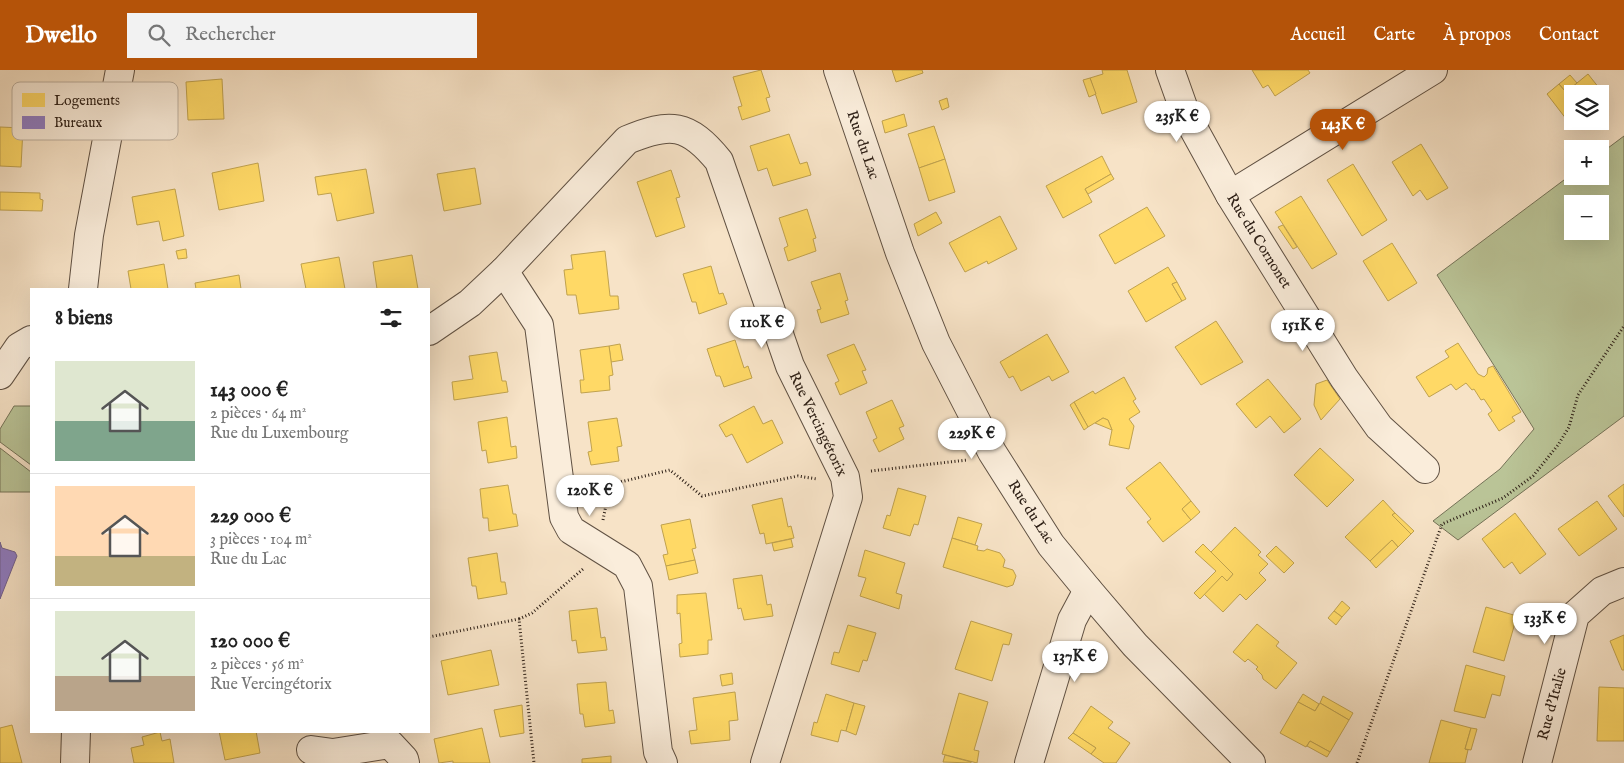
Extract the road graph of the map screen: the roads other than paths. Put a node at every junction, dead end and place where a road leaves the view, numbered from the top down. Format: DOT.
graph roads {
  1 [pos="838,70"];
  2 [pos="1170,70"];
  3 [pos="1433,70"];
  4 [pos="107,140"];
  5 [pos="1230,195"];
  6 [pos="504,271"];
  7 [pos="83,288"];
  8 [pos="430,330"];
  9 [pos="30,341"];
  10 [pos="0,375"];
  11 [pos="1425,469"];
  12 [pos="1624,582"];
  13 [pos="1088,590"];
  14 [pos="76,733"];
  15 [pos="311,750"];
  16 [pos="75,763"];
  17 [pos="405,763"];
  18 [pos="663,763"];
  19 [pos="765,763"];
  20 [pos="1029,763"];
  21 [pos="1251,763"];
  22 [pos="1537,763"];
  1 -- 13 [label="street, Rue du Lac"];
  2 -- 5 [label="street, Rue du Cornonet"];
  3 -- 5 [label="street"];
  4 -- 7 [label="street"];
  5 -- 11 [label="street, Rue du Cornonet"];
  6 -- 8 [label="street, Rue Vercingétorix"];
  6 -- 18 [label="street"];
  6 -- 19 [label="street, Rue Vercingétorix"];
  9 -- 10 [label="street"];
  12 -- 22 [label="street, Rue d'Italie"];
  13 -- 20 [label="street"];
  13 -- 21 [label="street, Rue du Lac"];
  14 -- 16 [label="street"];
  15 -- 17 [label="street"];
}
